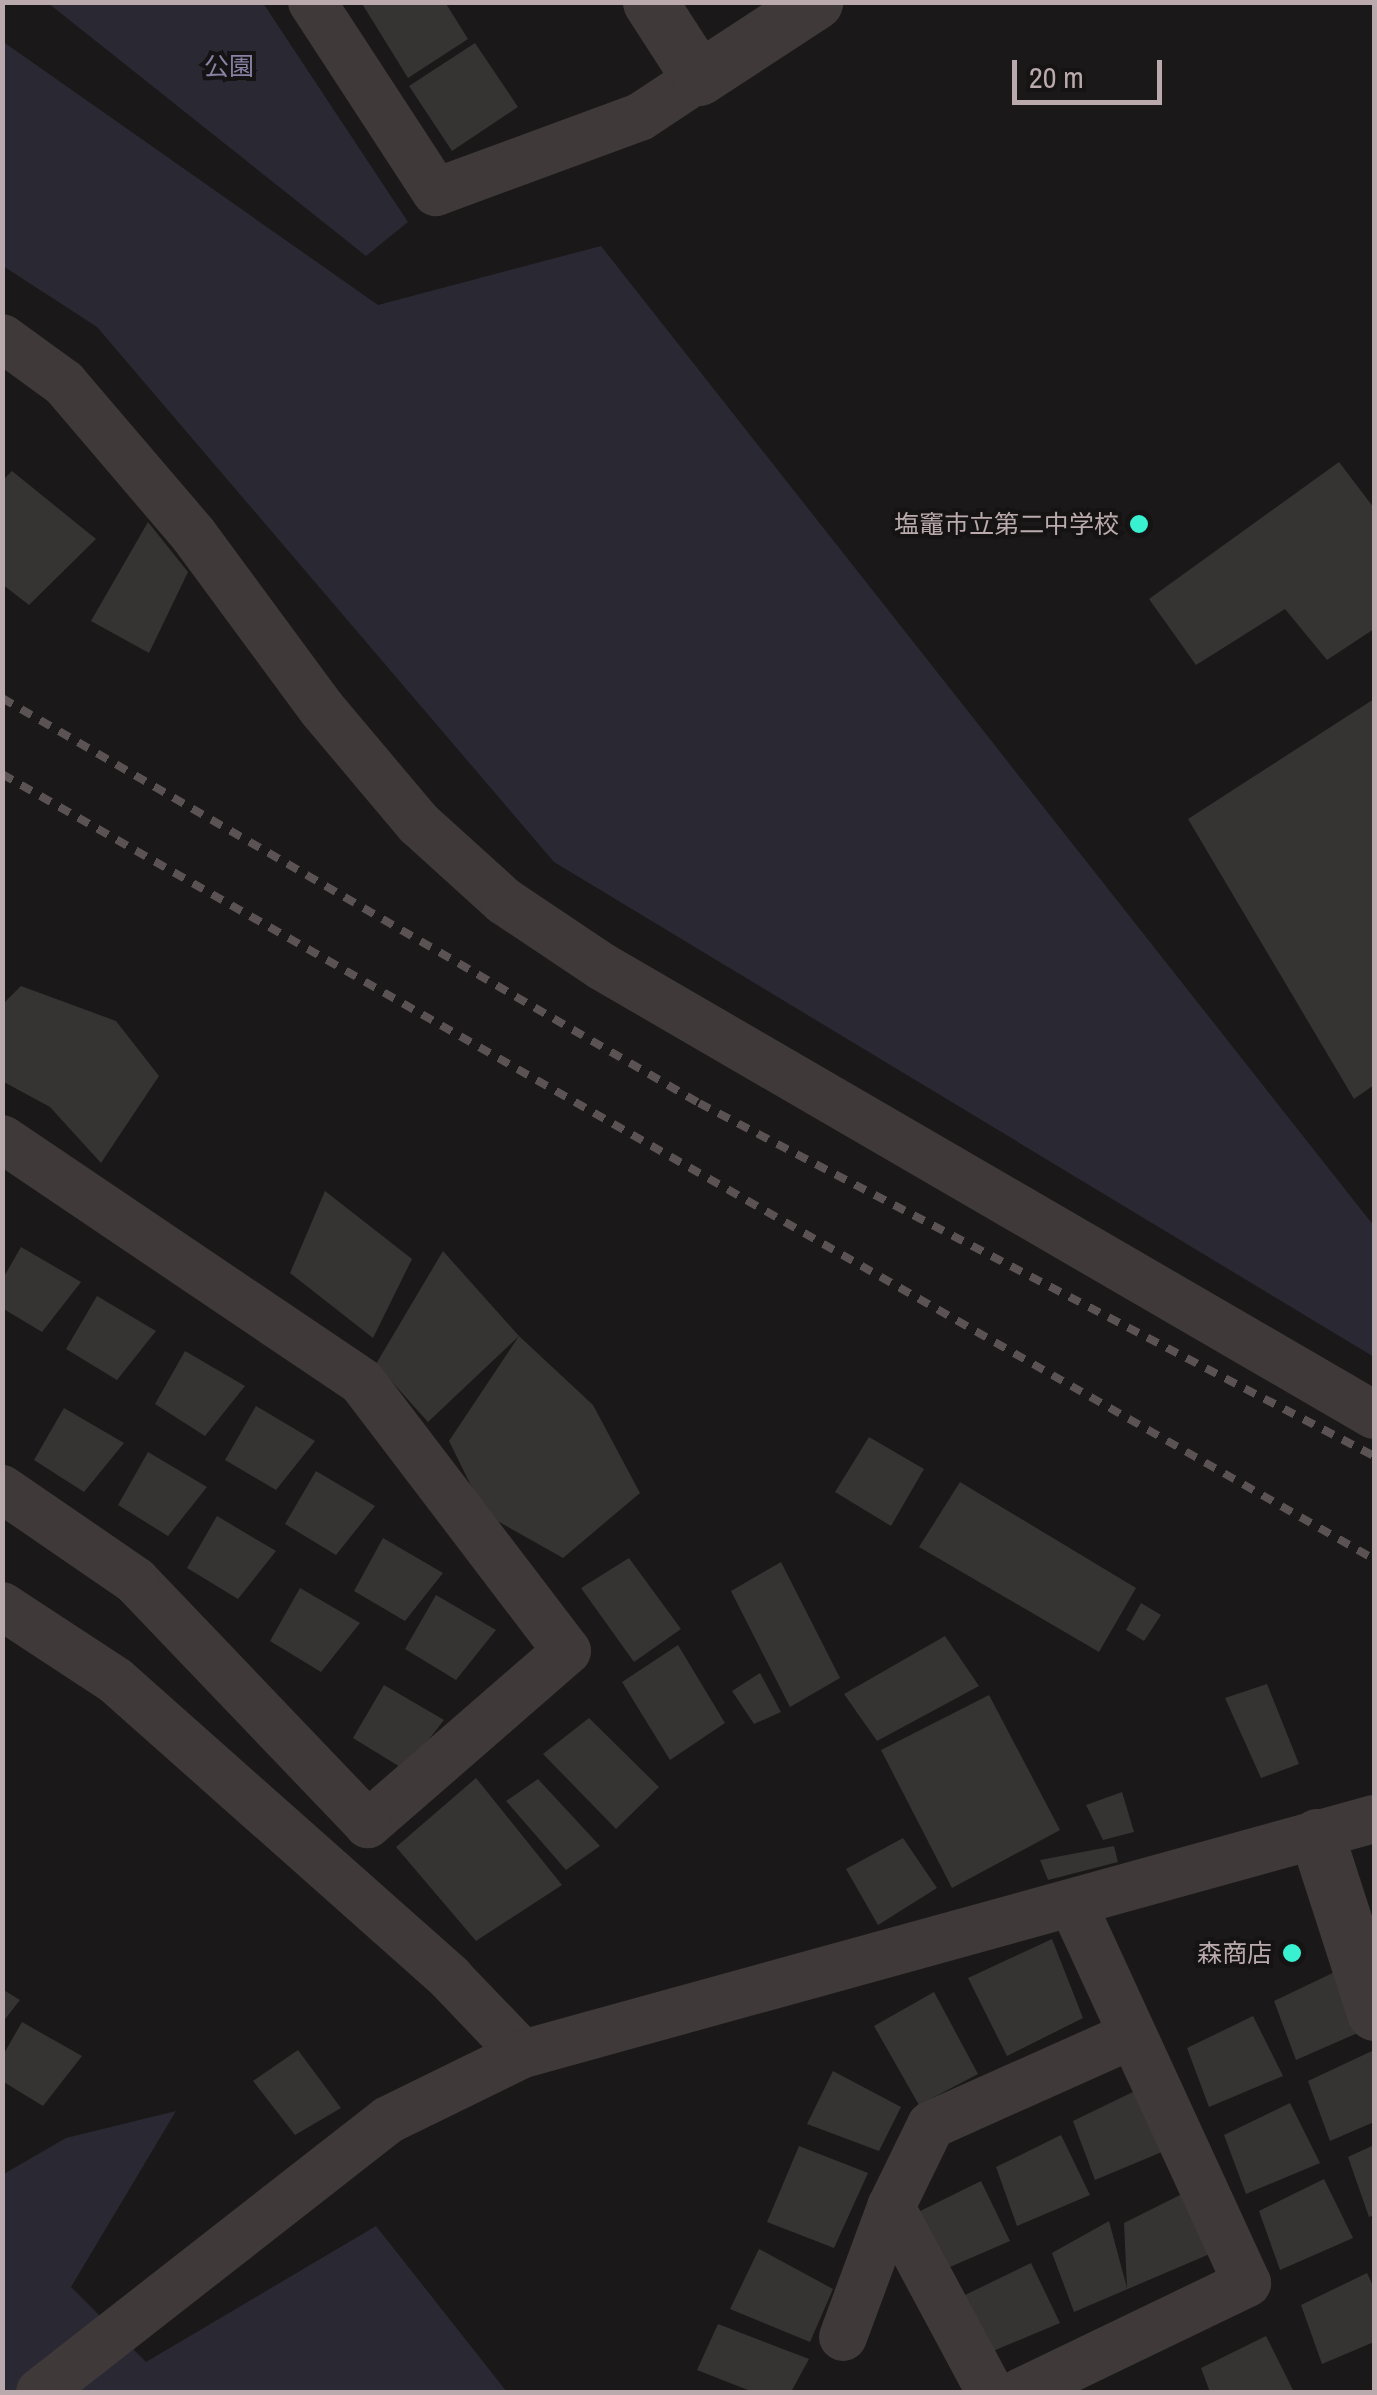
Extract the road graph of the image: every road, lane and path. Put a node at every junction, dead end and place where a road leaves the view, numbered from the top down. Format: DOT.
graph roads {
  1 [pos="312,2"];
  2 [pos="650,2"];
  3 [pos="815,2"];
  4 [pos="699,78"];
  5 [pos="2,338"];
  6 [pos="2,1139"];
  7 [pos="1374,1414"];
  8 [pos="2,1490"];
  9 [pos="2,1606"];
  10 [pos="1374,1820"];
  11 [pos="1318,1836"];
  12 [pos="1072,1903"];
  13 [pos="1374,2012"];
  14 [pos="1128,2036"];
  15 [pos="523,2054"];
  16 [pos="891,2207"];
  17 [pos="843,2337"];
  18 [pos="40,2392"];
  19 [pos="990,2392"];
  20 [pos="1020,2392"];
  1 -- 4 [label="street"];
  2 -- 4 [label="street"];
  3 -- 4 [label="street"];
  5 -- 7 [label="street"];
  6 -- 8 [label="street"];
  9 -- 15 [label="street"];
  10 -- 11 [label="street"];
  11 -- 12 [label="street"];
  11 -- 13 [label="street"];
  12 -- 14 [label="street"];
  12 -- 15 [label="street"];
  14 -- 16 [label="street"];
  14 -- 20 [label="street"];
  15 -- 18 [label="street"];
  16 -- 17 [label="street"];
  16 -- 19 [label="street"];
}
